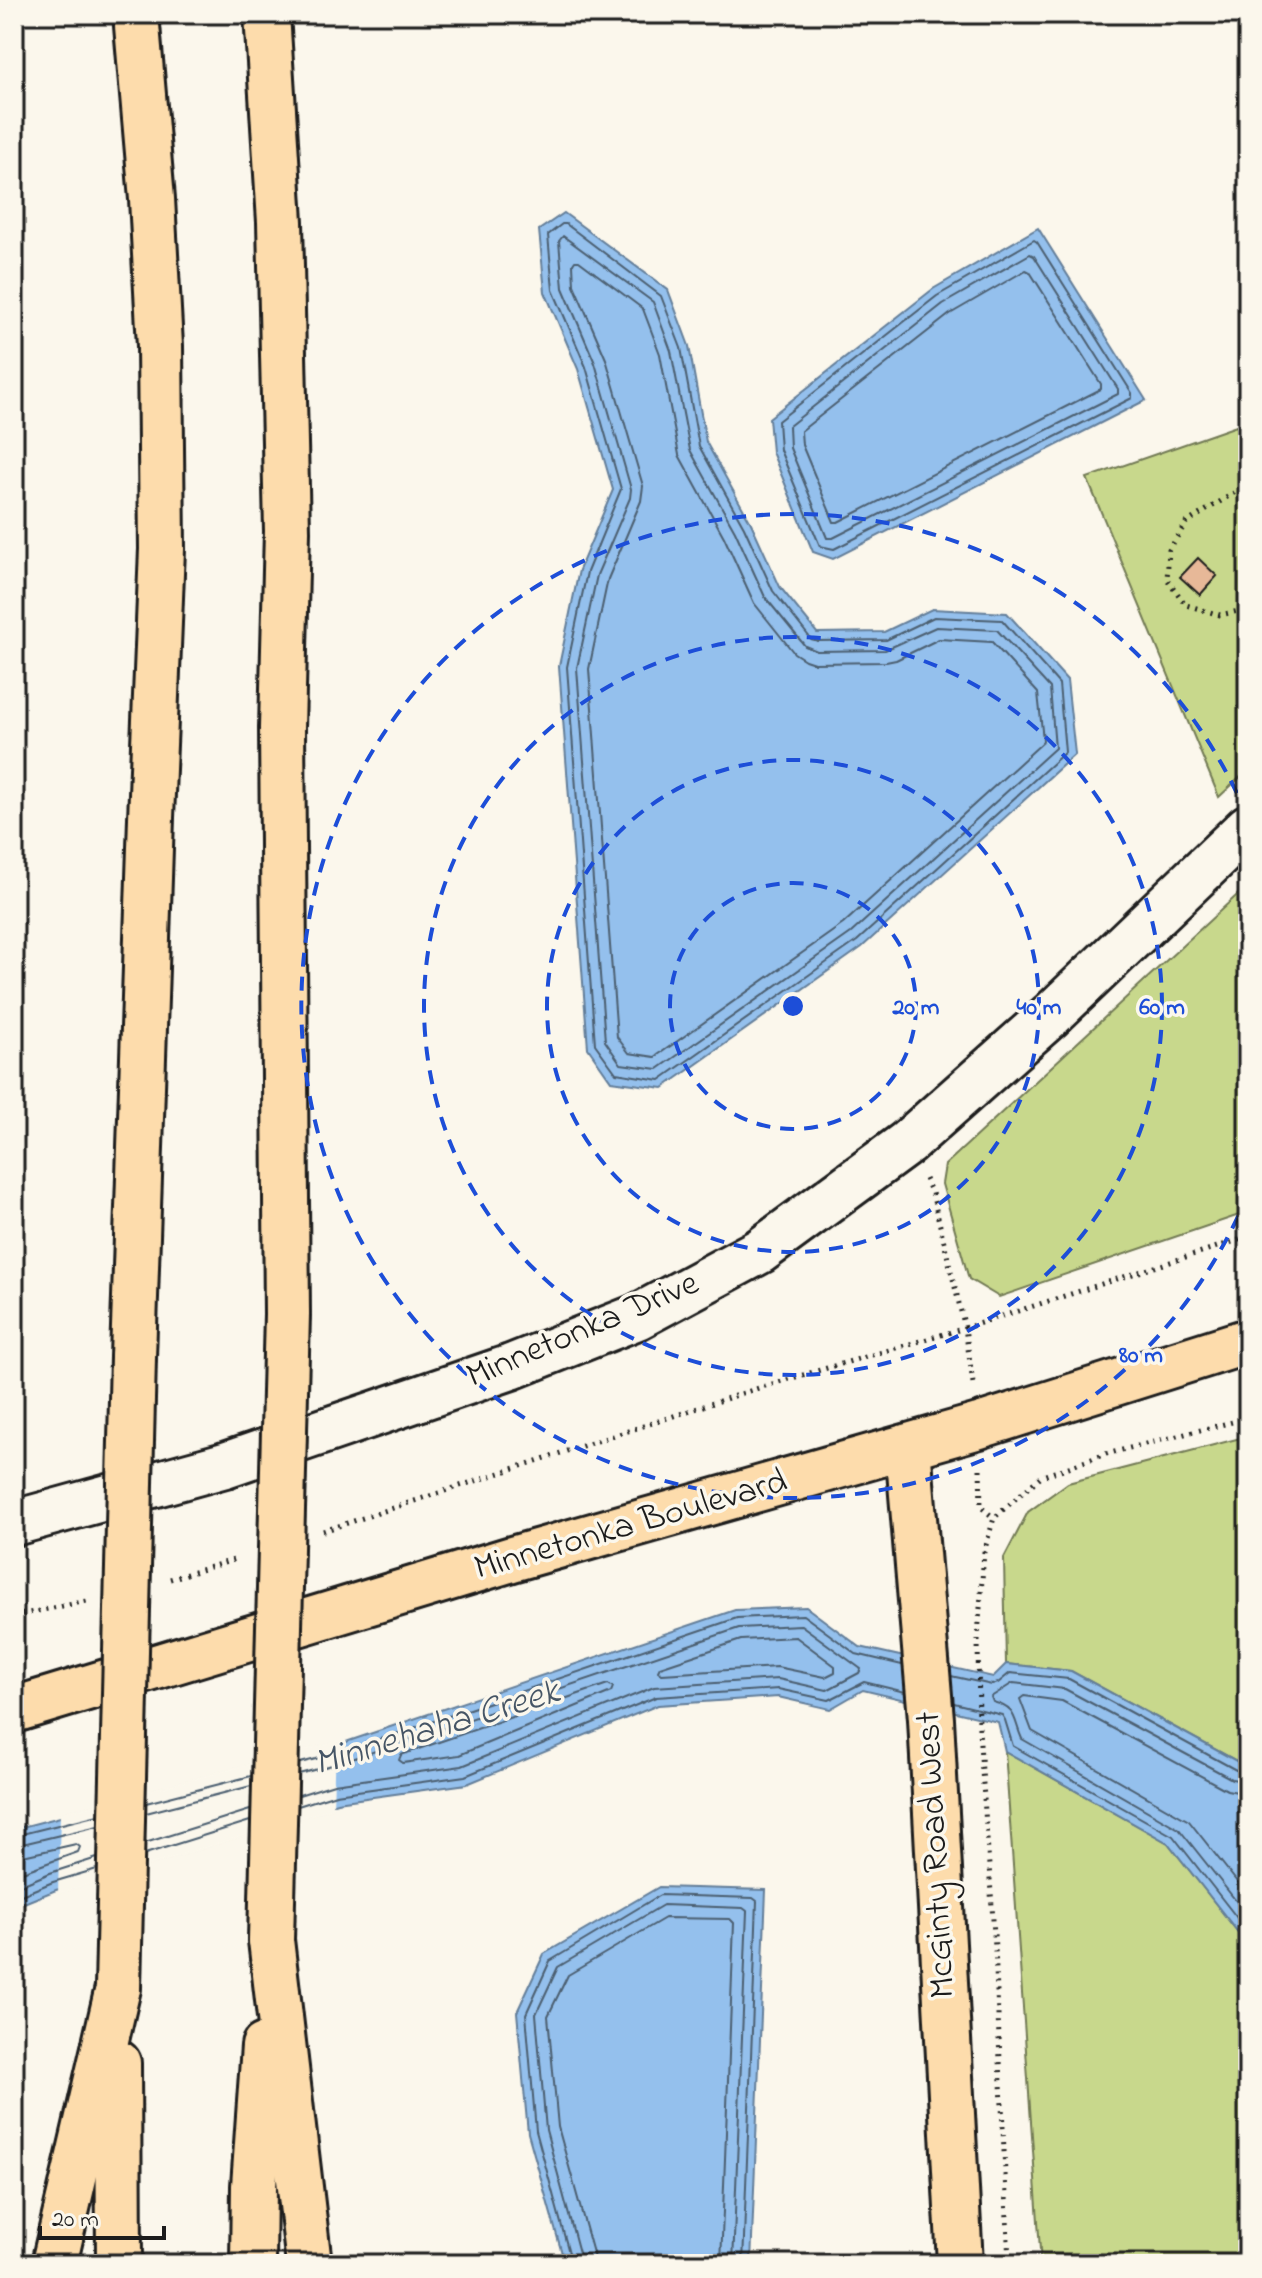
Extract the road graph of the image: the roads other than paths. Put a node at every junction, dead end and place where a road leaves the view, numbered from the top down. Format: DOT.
graph roads {
  1 [pos="136,14"];
  2 [pos="267,14"];
  3 [pos="1248,827"];
  4 [pos="1248,1341"];
  5 [pos="908,1447"];
  6 [pos="14,1523"];
  7 [pos="14,1710"];
  8 [pos="271,1940"];
  9 [pos="118,1988"];
  10 [pos="54,2264"];
  11 [pos="119,2264"];
  12 [pos="253,2264"];
  13 [pos="309,2264"];
  14 [pos="960,2264"];
  1 -- 9 [label="main road, bridge"];
  2 -- 8 [label="main road, bridge"];
  3 -- 6 [label="street, Minnetonka Drive"];
  4 -- 5 [label="main road, Minnetonka Boulevard"];
  5 -- 7 [label="main road, Minnetonka Boulevard"];
  5 -- 14 [label="main road, McGinty Road West"];
  8 -- 12 [label="main road"];
  8 -- 13 [label="main road"];
  9 -- 10 [label="main road"];
  9 -- 11 [label="main road"];
}
